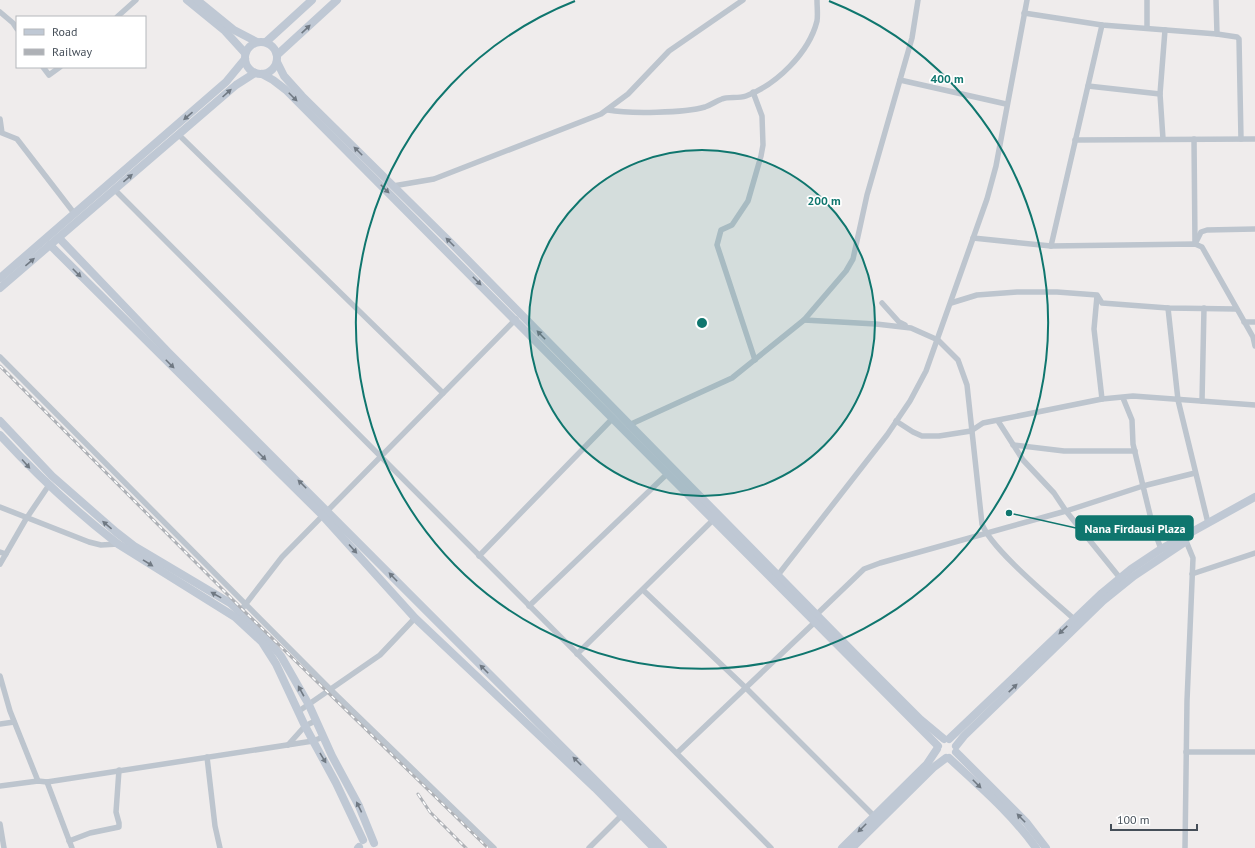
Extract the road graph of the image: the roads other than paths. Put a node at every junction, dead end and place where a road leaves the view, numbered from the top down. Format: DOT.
graph roads {
  1 [pos="136,0"];
  2 [pos="187,0"];
  3 [pos="197,0"];
  4 [pos="312,0"];
  5 [pos="337,0"];
  6 [pos="743,0"];
  7 [pos="817,0"];
  8 [pos="918,0"];
  9 [pos="1027,0"];
  10 [pos="1147,0"];
  11 [pos="1216,0"];
  12 [pos="0,12"];
  13 [pos="1024,13"];
  14 [pos="118,16"];
  15 [pos="1102,25"];
  16 [pos="16,28"];
  17 [pos="1147,28"];
  18 [pos="1165,30"];
  19 [pos="1217,34"];
  20 [pos="257,42"];
  21 [pos="266,42"];
  22 [pos="245,56"];
  23 [pos="277,58"];
  24 [pos="44,68"];
  25 [pos="59,68"];
  26 [pos="259,73"];
  27 [pos="900,80"];
  28 [pos="1088,86"];
  29 [pos="753,92"];
  30 [pos="1160,94"];
  31 [pos="1006,104"];
  32 [pos="608,110"];
  33 [pos="0,119"];
  34 [pos="179,135"];
  35 [pos="1163,139"];
  36 [pos="1194,139"];
  37 [pos="1241,139"];
  38 [pos="1255,139"];
  39 [pos="1075,140"];
  40 [pos="393,186"];
  41 [pos="114,189"];
  42 [pos="74,213"];
  43 [pos="1255,230"];
  44 [pos="58,238"];
  45 [pos="973,238"];
  46 [pos="1195,244"];
  47 [pos="50,245"];
  48 [pos="1051,246"];
  49 [pos="0,278"];
  50 [pos="0,288"];
  51 [pos="1097,295"];
  52 [pos="882,303"];
  53 [pos="951,303"];
  54 [pos="1168,308"];
  55 [pos="1204,308"];
  56 [pos="1236,309"];
  57 [pos="516,320"];
  58 [pos="804,320"];
  59 [pos="1244,322"];
  60 [pos="1255,322"];
  61 [pos="911,328"];
  62 [pos="938,340"];
  63 [pos="1255,346"];
  64 [pos="0,358"];
  65 [pos="755,360"];
  66 [pos="443,393"];
  67 [pos="1123,398"];
  68 [pos="1102,399"];
  69 [pos="1178,400"];
  70 [pos="1202,401"];
  71 [pos="1255,405"];
  72 [pos="612,418"];
  73 [pos="0,421"];
  74 [pos="896,422"];
  75 [pos="998,422"];
  76 [pos="629,425"];
  77 [pos="971,431"];
  78 [pos="0,435"];
  79 [pos="1013,445"];
  80 [pos="1135,451"];
  81 [pos="380,456"];
  82 [pos="1195,473"];
  83 [pos="667,474"];
  84 [pos="48,485"];
  85 [pos="1143,486"];
  86 [pos="1255,497"];
  87 [pos="1255,503"];
  88 [pos="0,507"];
  89 [pos="1066,511"];
  90 [pos="325,513"];
  91 [pos="26,519"];
  92 [pos="713,520"];
  93 [pos="1208,523"];
  94 [pos="985,533"];
  95 [pos="1186,541"];
  96 [pos="118,544"];
  97 [pos="1161,549"];
  98 [pos="1255,552"];
  99 [pos="3,553"];
  100 [pos="479,556"];
  101 [pos="0,564"];
  102 [pos="1192,574"];
  103 [pos="778,575"];
  104 [pos="1120,578"];
  105 [pos="643,590"];
  106 [pos="246,604"];
  107 [pos="529,606"];
  108 [pos="238,614"];
  109 [pos="415,618"];
  110 [pos="816,618"];
  111 [pos="1074,619"];
  112 [pos="577,654"];
  113 [pos="0,676"];
  114 [pos="746,688"];
  115 [pos="330,690"];
  116 [pos="309,705"];
  117 [pos="299,711"];
  118 [pos="315,721"];
  119 [pos="14,722"];
  120 [pos="0,724"];
  121 [pos="305,726"];
  122 [pos="323,737"];
  123 [pos="946,739"];
  124 [pos="313,742"];
  125 [pos="288,745"];
  126 [pos="938,748"];
  127 [pos="956,749"];
  128 [pos="1186,752"];
  129 [pos="1255,752"];
  130 [pos="677,753"];
  131 [pos="207,757"];
  132 [pos="947,758"];
  133 [pos="119,770"];
  134 [pos="38,781"];
  135 [pos="47,782"];
  136 [pos="0,786"];
  137 [pos="622,815"];
  138 [pos="874,816"];
  139 [pos="0,824"];
  140 [pos="69,841"];
  141 [pos="375,845"];
  142 [pos="360,846"];
  143 [pos="4,848"];
  144 [pos="72,848"];
  145 [pos="220,848"];
  146 [pos="494,848"];
  147 [pos="589,848"];
  148 [pos="654,848"];
  149 [pos="663,848"];
  150 [pos="770,848"];
  151 [pos="842,848"];
  152 [pos="852,848"];
  153 [pos="1036,848"];
  154 [pos="1046,848"];
  155 [pos="1185,848"];
  1 -- 14 [label="street"];
  2 -- 22 [label="street"];
  3 -- 20 [label="street"];
  4 -- 21 [label="street"];
  23 -- 5 [label="street, one-way"];
  6 -- 32 [label="street"];
  7 -- 29 [label="street"];
  8 -- 27 [label="street"];
  9 -- 13 [label="street"];
  10 -- 17 [label="street"];
  11 -- 19 [label="street"];
  12 -- 16 [label="street"];
  13 -- 15 [label="street"];
  13 -- 31 [label="street"];
  15 -- 17 [label="street"];
  15 -- 28 [label="street"];
  17 -- 18 [label="street"];
  18 -- 19 [label="street"];
  18 -- 30 [label="street"];
  19 -- 37 [label="street"];
  20 -- 21 [label="street"];
  20 -- 22 [label="street"];
  21 -- 23 [label="street"];
  22 -- 26 [label="street"];
  22 -- 42 [label="street, one-way"];
  23 -- 26 [label="street"];
  40 -- 23 [label="street, one-way"];
  24 -- 25 [label="street"];
  34 -- 26 [label="street, one-way"];
  26 -- 57 [label="street, one-way"];
  27 -- 31 [label="street"];
  27 -- 58 [label="street"];
  28 -- 30 [label="street"];
  28 -- 39 [label="street"];
  29 -- 32 [label="street"];
  29 -- 65 [label="street"];
  30 -- 35 [label="street"];
  31 -- 45 [label="street"];
  32 -- 40 [label="street"];
  33 -- 42 [label="street"];
  41 -- 34 [label="street, one-way"];
  34 -- 66 [label="street"];
  35 -- 36 [label="street"];
  35 -- 39 [label="street"];
  36 -- 37 [label="street"];
  36 -- 46 [label="street"];
  37 -- 38 [label="street"];
  39 -- 48 [label="street"];
  76 -- 40 [label="street, one-way"];
  41 -- 44 [label="street"];
  41 -- 81 [label="street"];
  42 -- 49 [label="street"];
  43 -- 46 [label="street"];
  44 -- 47 [label="street"];
  90 -- 44 [label="street, one-way"];
  45 -- 48 [label="street"];
  45 -- 53 [label="street"];
  46 -- 48 [label="street"];
  46 -- 56 [label="street"];
  50 -- 47 [label="street, one-way"];
  47 -- 90 [label="street, one-way"];
  51 -- 53 [label="street"];
  51 -- 54 [label="street"];
  51 -- 68 [label="street"];
  52 -- 61 [label="street"];
  53 -- 62 [label="street"];
  54 -- 55 [label="street"];
  54 -- 69 [label="street"];
  55 -- 56 [label="street"];
  55 -- 70 [label="street"];
  56 -- 59 [label="street"];
  57 -- 66 [label="street"];
  57 -- 72 [label="street"];
  58 -- 61 [label="street"];
  58 -- 65 [label="street"];
  59 -- 60 [label="street"];
  59 -- 63 [label="street"];
  61 -- 62 [label="street"];
  62 -- 74 [label="street"];
  62 -- 77 [label="street"];
  64 -- 106 [label="street"];
  65 -- 76 [label="street"];
  66 -- 81 [label="street"];
  67 -- 68 [label="street"];
  67 -- 69 [label="street"];
  67 -- 80 [label="street"];
  68 -- 75 [label="street"];
  69 -- 70 [label="street"];
  69 -- 82 [label="street"];
  70 -- 71 [label="street"];
  72 -- 83 [label="street"];
  72 -- 100 [label="street"];
  108 -- 73 [label="street, one-way"];
  74 -- 77 [label="street"];
  74 -- 103 [label="street"];
  75 -- 77 [label="street"];
  75 -- 79 [label="street"];
  76 -- 103 [label="street"];
  77 -- 94 [label="street"];
  78 -- 84 [label="street, one-way"];
  79 -- 80 [label="street"];
  79 -- 89 [label="street"];
  80 -- 85 [label="street"];
  81 -- 90 [label="street"];
  81 -- 100 [label="street"];
  82 -- 85 [label="street"];
  82 -- 93 [label="street"];
  83 -- 92 [label="street"];
  83 -- 107 [label="street"];
  84 -- 91 [label="street"];
  84 -- 96 [label="street"];
  85 -- 89 [label="street"];
  85 -- 97 [label="street"];
  86 -- 93 [label="street"];
  87 -- 95 [label="street"];
  88 -- 91 [label="street"];
  89 -- 94 [label="street"];
  89 -- 104 [label="street"];
  90 -- 106 [label="street"];
  90 -- 109 [label="street, one-way"];
  149 -- 90 [label="street, one-way"];
  91 -- 96 [label="street"];
  91 -- 99 [label="street"];
  92 -- 105 [label="street"];
  92 -- 110 [label="street"];
  93 -- 97 [label="street"];
  94 -- 110 [label="street"];
  94 -- 111 [label="street"];
  95 -- 102 [label="street"];
  127 -- 95 [label="street, one-way"];
  96 -- 108 [label="street, one-way"];
  97 -- 104 [label="street"];
  98 -- 102 [label="street"];
  99 -- 101 [label="street"];
  100 -- 107 [label="street"];
  102 -- 128 [label="street"];
  103 -- 110 [label="street"];
  104 -- 111 [label="street"];
  105 -- 112 [label="street"];
  105 -- 114 [label="street"];
  106 -- 108 [label="street"];
  106 -- 115 [label="street"];
  107 -- 112 [label="street"];
  116 -- 108 [label="street, one-way"];
  108 -- 117 [label="street"];
  109 -- 115 [label="street"];
  109 -- 137 [label="street"];
  110 -- 114 [label="street"];
  110 -- 123 [label="street"];
  110 -- 126 [label="street"];
  111 -- 123 [label="street, one-way"];
  112 -- 130 [label="street"];
  113 -- 119 [label="street"];
  114 -- 130 [label="street"];
  114 -- 138 [label="street"];
  115 -- 116 [label="street"];
  115 -- 146 [label="street"];
  116 -- 117 [label="street"];
  116 -- 118 [label="street"];
  117 -- 121 [label="street"];
  118 -- 121 [label="street"];
  118 -- 122 [label="street"];
  119 -- 120 [label="street"];
  119 -- 134 [label="street"];
  121 -- 124 [label="street"];
  121 -- 125 [label="street"];
  122 -- 124 [label="street"];
  141 -- 122 [label="street, one-way"];
  123 -- 126 [label="street"];
  123 -- 127 [label="street"];
  124 -- 125 [label="street"];
  124 -- 142 [label="street, one-way"];
  125 -- 131 [label="street"];
  126 -- 132 [label="street"];
  126 -- 138 [label="street"];
  127 -- 132 [label="street"];
  154 -- 127 [label="street, one-way"];
  128 -- 129 [label="street"];
  128 -- 155 [label="street"];
  130 -- 150 [label="street"];
  131 -- 133 [label="street"];
  131 -- 145 [label="street"];
  132 -- 152 [label="street"];
  132 -- 153 [label="street, one-way"];
  133 -- 135 [label="street"];
  133 -- 140 [label="street"];
  134 -- 135 [label="street"];
  134 -- 136 [label="street"];
  135 -- 140 [label="street"];
  137 -- 147 [label="street"];
  137 -- 148 [label="street"];
  138 -- 151 [label="street, one-way"];
  139 -- 143 [label="street"];
  140 -- 144 [label="street"];
  141 -- 142 [label="street"];
}
